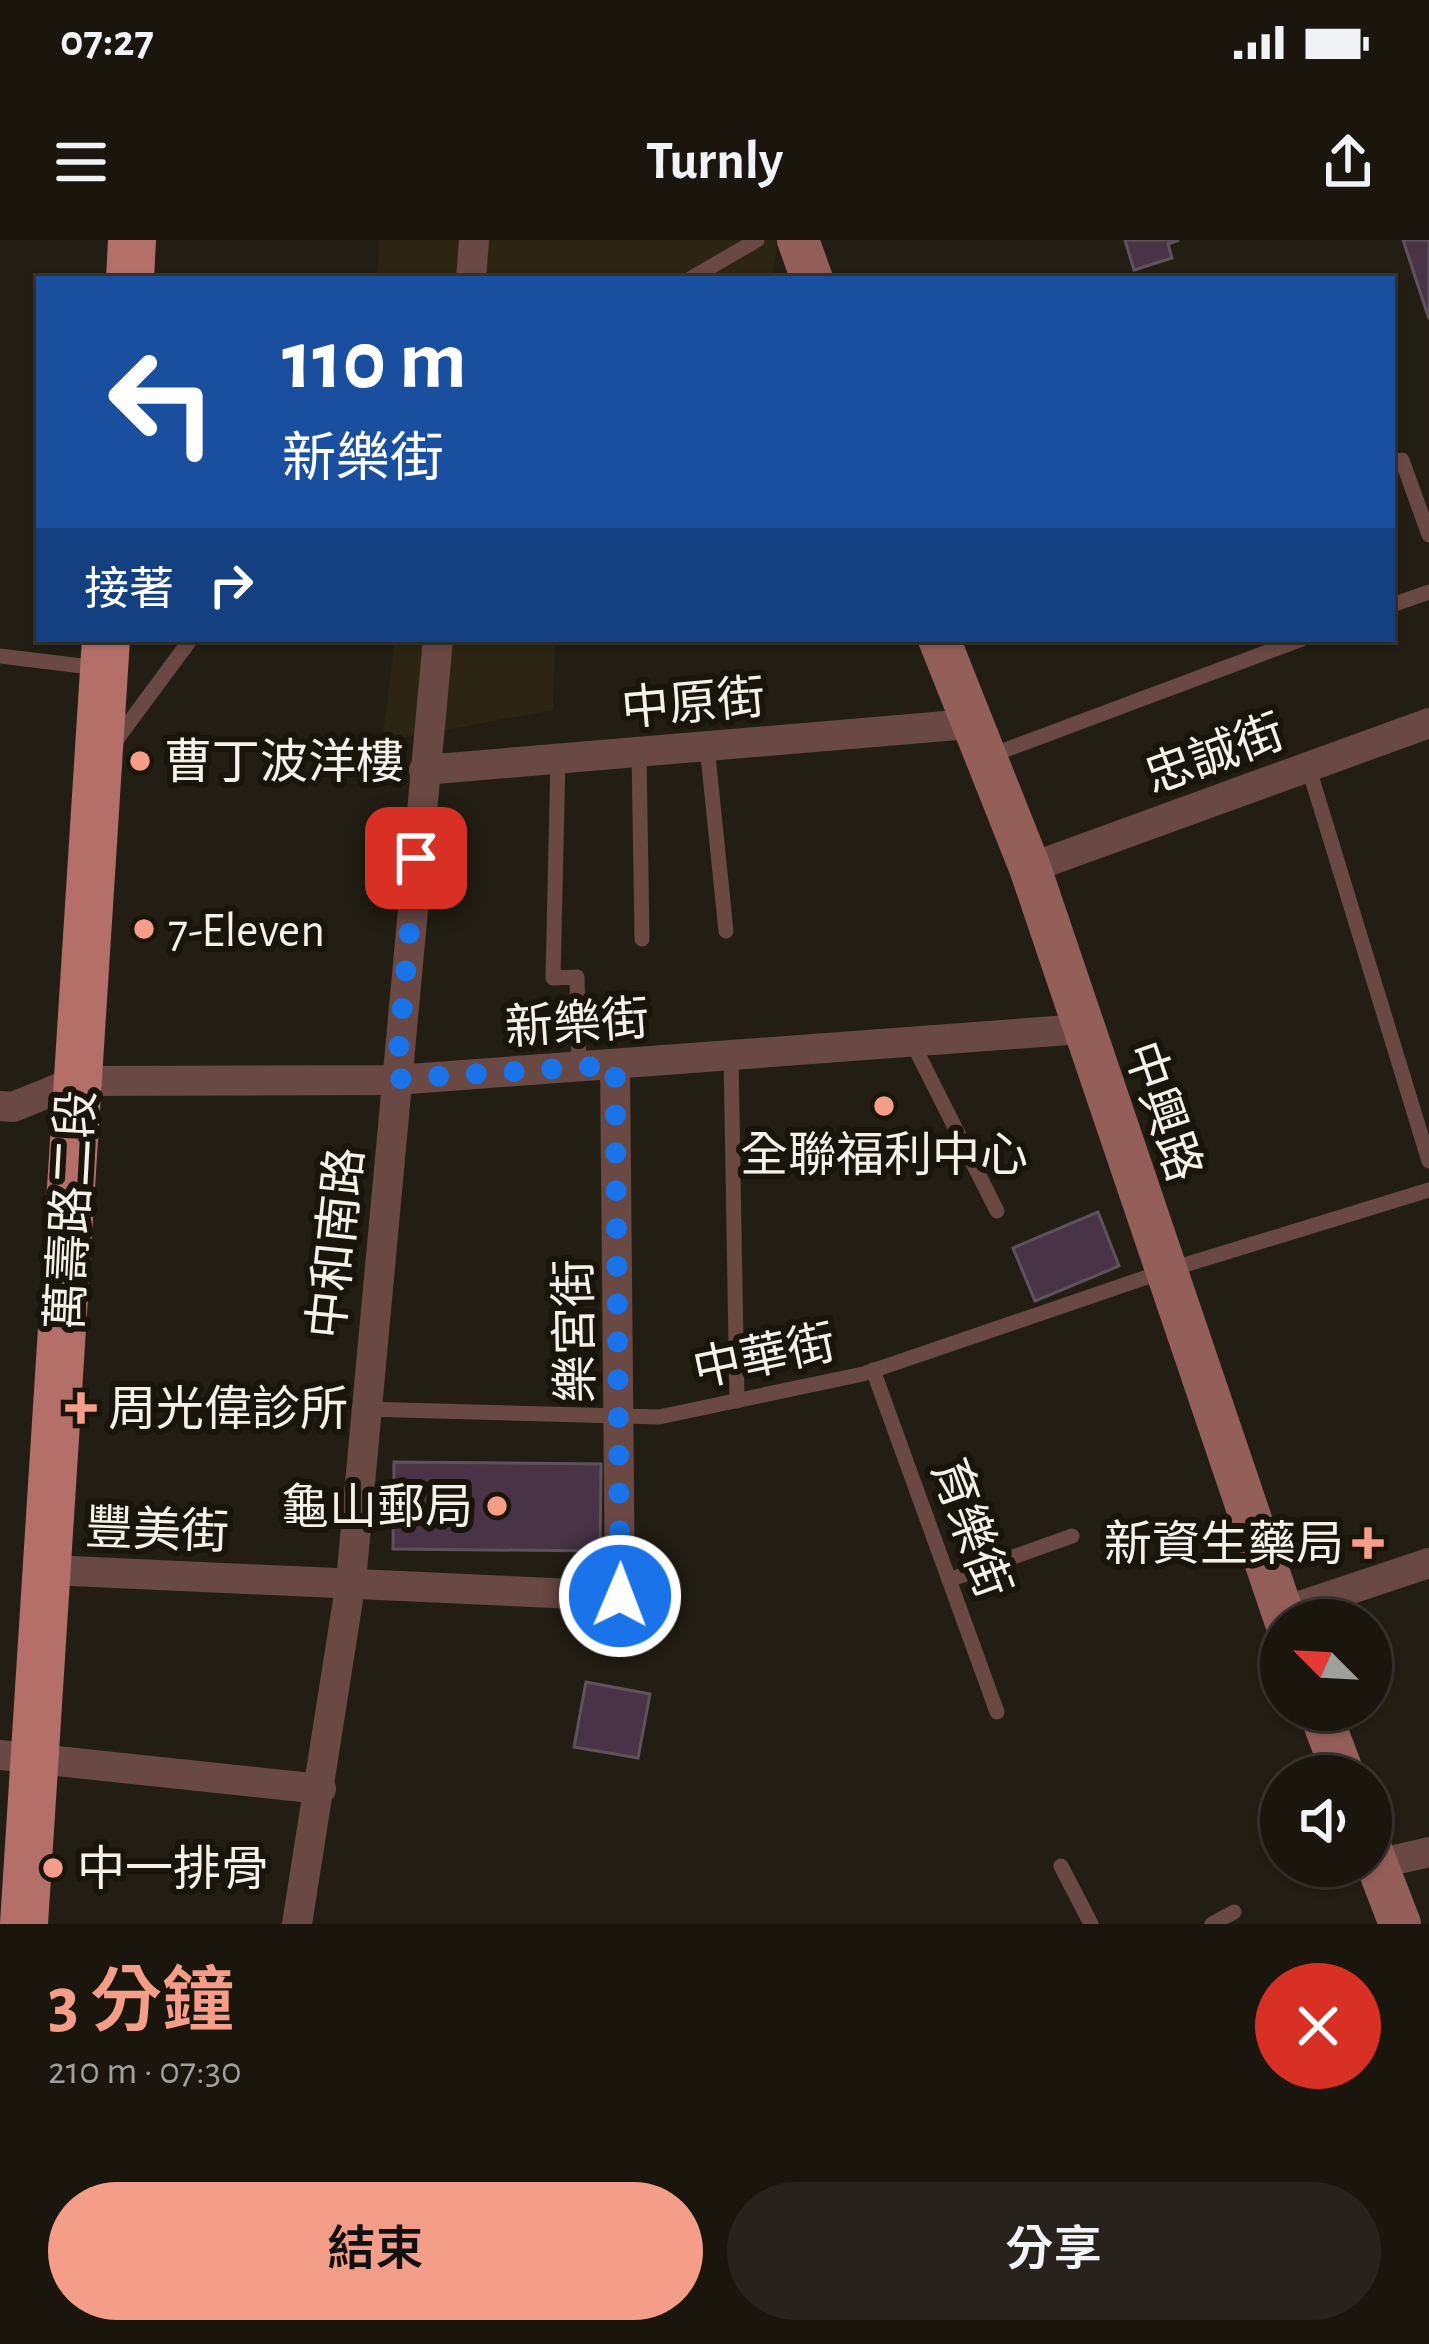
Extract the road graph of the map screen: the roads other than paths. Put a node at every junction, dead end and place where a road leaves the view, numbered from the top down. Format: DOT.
graph roads {
  1 [pos="132,240"];
  2 [pos="473,240"];
  3 [pos="757,240"];
  4 [pos="798,240"];
  5 [pos="130,276"];
  6 [pos="471,276"];
  7 [pos="695,276"];
  8 [pos="811,276"];
  9 [pos="1395,463"];
  10 [pos="1429,535"];
  11 [pos="1429,592"];
  12 [pos="1395,604"];
  13 [pos="188,642"];
  14 [pos="438,642"];
  15 [pos="940,642"];
  16 [pos="1292,642"];
  17 [pos="105,654"];
  18 [pos="0,656"];
  19 [pos="1429,723"];
  20 [pos="976,741"];
  21 [pos="707,746"];
  22 [pos="639,752"];
  23 [pos="558,758"];
  24 [pos="98,766"];
  25 [pos="1308,766"];
  26 [pos="424,770"];
  27 [pos="1030,868"];
  28 [pos="726,932"];
  29 [pos="642,939"];
  30 [pos="1081,1029"];
  31 [pos="912,1042"];
  32 [pos="731,1056"];
  33 [pos="615,1065"];
  34 [pos="580,1068"];
  35 [pos="396,1079"];
  36 [pos="77,1081"];
  37 [pos="0,1106"];
  38 [pos="1429,1160"];
  39 [pos="1429,1190"];
  40 [pos="997,1211"];
  41 [pos="1165,1271"];
  42 [pos="873,1370"];
  43 [pos="737,1400"];
  44 [pos="364,1408"];
  45 [pos="620,1415"];
  46 [pos="1072,1536"];
  47 [pos="1429,1563"];
  48 [pos="50,1570"];
  49 [pos="949,1580"];
  50 [pos="351,1581"];
  51 [pos="620,1596"];
  52 [pos="1278,1599"];
  53 [pos="1331,1599"];
  54 [pos="997,1712"];
  55 [pos="18,1758"];
  56 [pos="321,1789"];
  57 [pos="1429,1852"];
  58 [pos="1392,1855"];
  59 [pos="1061,1866"];
  60 [pos="1386,1887"];
  61 [pos="1234,1912"];
  62 [pos="16,1921"];
  63 [pos="296,1924"];
  64 [pos="1091,1924"];
  65 [pos="1213,1924"];
  66 [pos="1400,1924"];
  1 -- 5 [label="main road"];
  2 -- 6 [label="street"];
  3 -- 7 [label="lane"];
  4 -- 8 [label="street"];
  9 -- 10 [label="lane"];
  11 -- 12 [label="lane"];
  13 -- 24 [label="lane"];
  14 -- 26 [label="street, 中和南路"];
  15 -- 20 [label="street, 中興路"];
  16 -- 20 [label="lane"];
  17 -- 18 [label="lane"];
  17 -- 24 [label="main road, 萬壽路二段"];
  19 -- 25 [label="street, 忠誠街"];
  20 -- 21 [label="street, 中原街"];
  20 -- 27 [label="street, 中興路"];
  21 -- 22 [label="street, 中原街"];
  21 -- 28 [label="lane"];
  22 -- 23 [label="street, 中原街"];
  22 -- 29 [label="lane"];
  23 -- 26 [label="street, 中原街"];
  23 -- 34 [label="lane"];
  24 -- 36 [label="main road, 萬壽路二段"];
  25 -- 27 [label="street, 忠誠街"];
  25 -- 38 [label="lane"];
  26 -- 35 [label="street, 中和南路"];
  27 -- 30 [label="street, 中興路"];
  30 -- 31 [label="street, 新樂街"];
  30 -- 41 [label="street, 中興路"];
  31 -- 32 [label="street, 新樂街"];
  31 -- 40 [label="lane"];
  32 -- 33 [label="street, 新樂街"];
  32 -- 43 [label="lane"];
  33 -- 34 [label="street, 新樂街"];
  33 -- 45 [label="street, 樂宮街"];
  34 -- 35 [label="street, 新樂街"];
  35 -- 36 [label="street, 新樂街"];
  35 -- 44 [label="street, 中和南路"];
  36 -- 37 [label="street"];
  36 -- 48 [label="main road, 萬壽路二段"];
  39 -- 41 [label="lane, 中華街"];
  41 -- 42 [label="lane, 中華街"];
  41 -- 52 [label="street, 中興路"];
  42 -- 43 [label="lane, 中華街"];
  42 -- 49 [label="lane, 育樂街"];
  43 -- 45 [label="lane, 中華街"];
  44 -- 45 [label="lane, 中華街"];
  44 -- 50 [label="street, 中和南路"];
  45 -- 51 [label="street, 樂宮街"];
  46 -- 49 [label="lane"];
  47 -- 53 [label="street"];
  48 -- 50 [label="street, 豐美街"];
  48 -- 55 [label="main road, 萬壽路二段"];
  49 -- 54 [label="lane, 育樂街"];
  50 -- 51 [label="street, 豐美街"];
  50 -- 56 [label="street, 中和南路"];
  55 -- 56 [label="street"];
  55 -- 62 [label="main road, 萬壽路二段"];
  56 -- 63 [label="street, 中和南路"];
  57 -- 58 [label="street"];
  59 -- 64 [label="lane"];
  60 -- 66 [label="street"];
  61 -- 65 [label="lane"];
}
